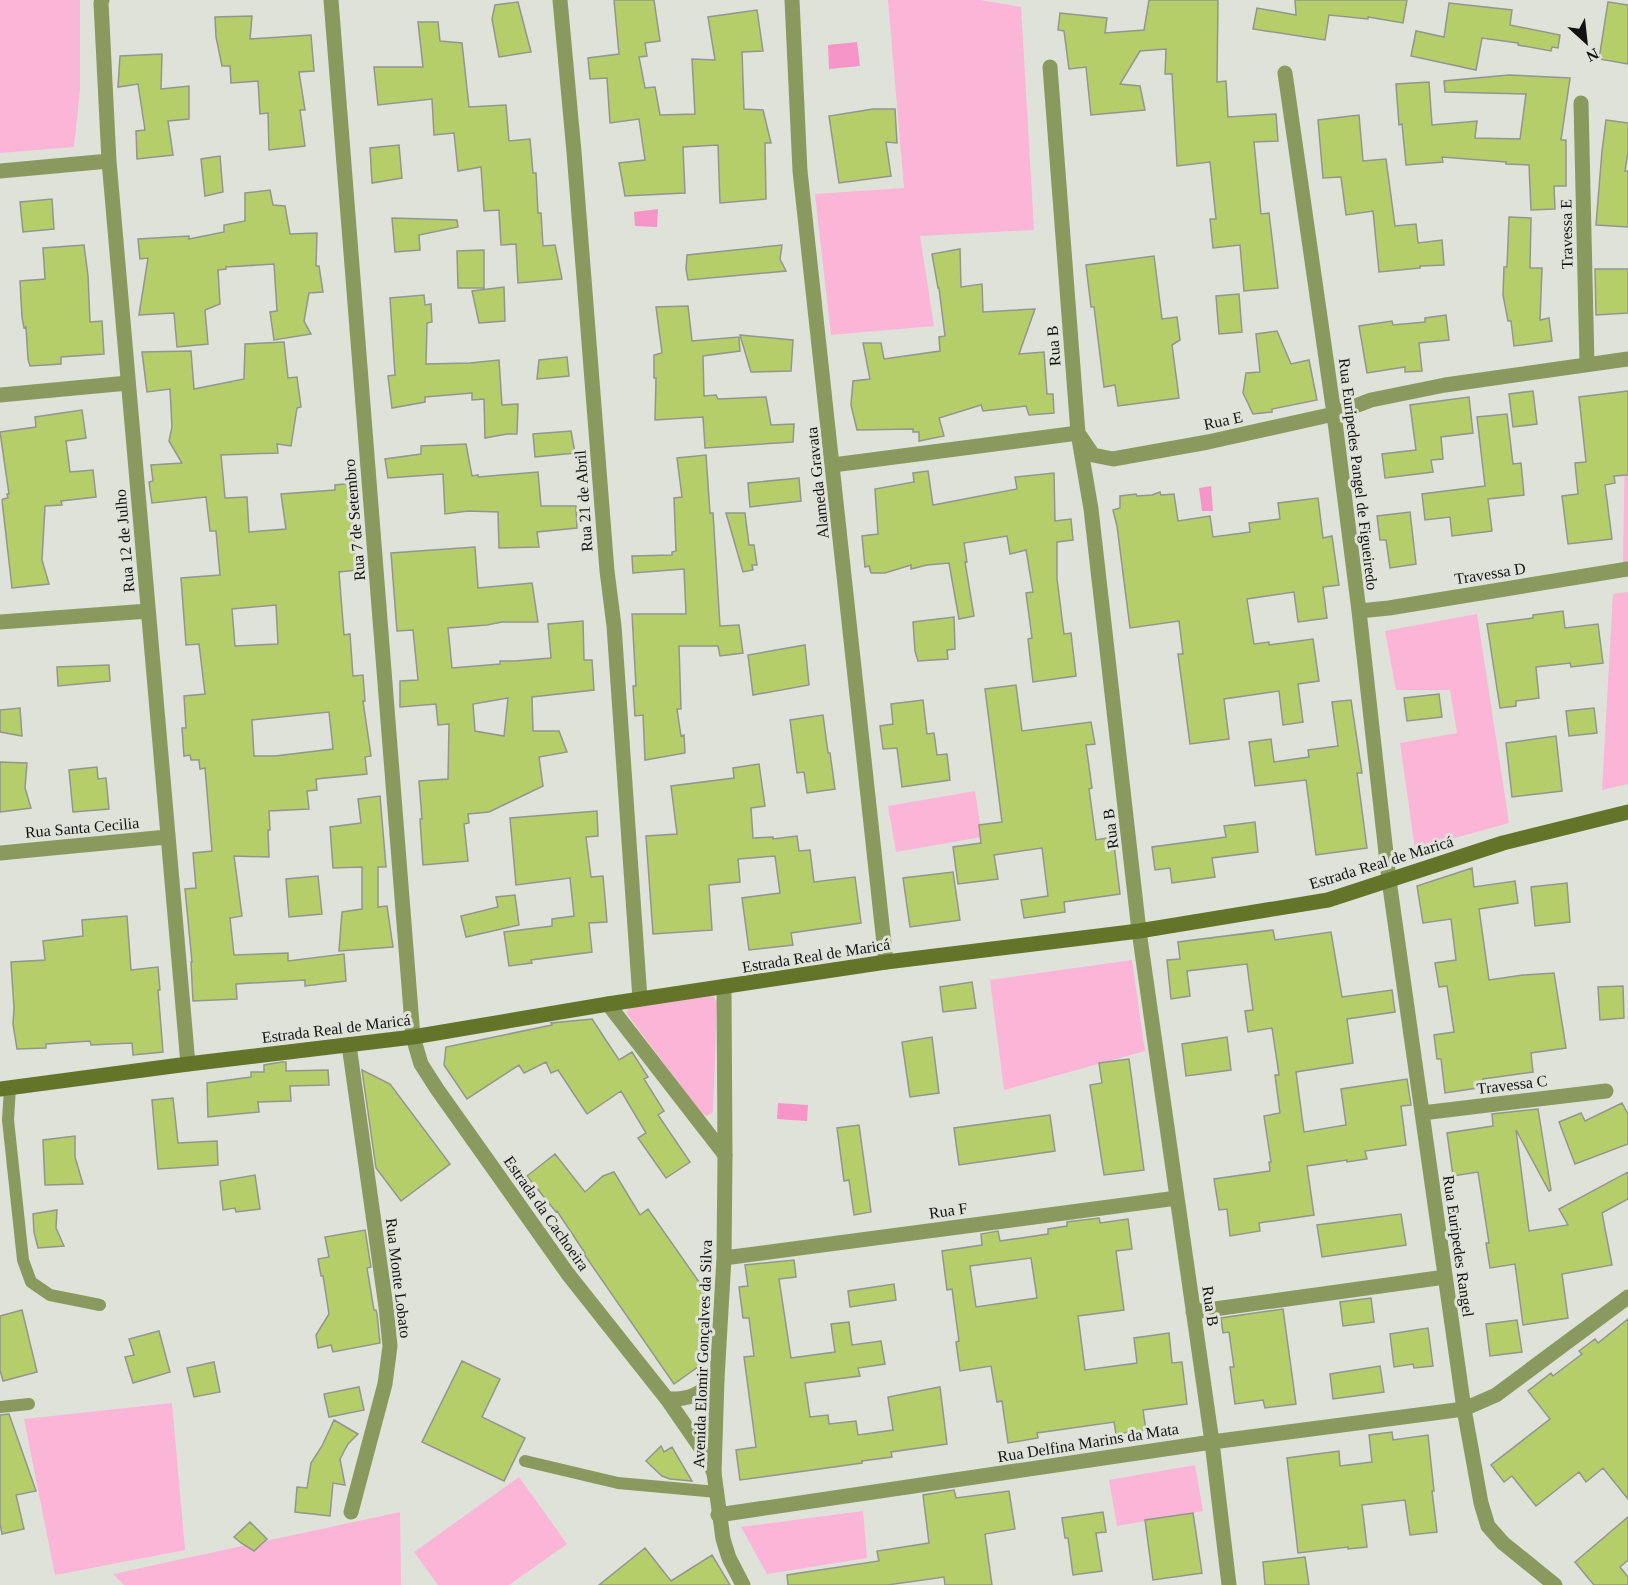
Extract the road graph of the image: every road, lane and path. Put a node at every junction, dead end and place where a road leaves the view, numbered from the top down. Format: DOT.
graph roads {
  1 [pos="331,0"];
  2 [pos="560,0"];
  3 [pos="792,0"];
  4 [pos="102,7"];
  5 [pos="1050,67"];
  6 [pos="1285,73"];
  7 [pos="1581,104"];
  8 [pos="109,161"];
  9 [pos="0,171"];
  10 [pos="1628,359"];
  11 [pos="1587,364"];
  12 [pos="128,383"];
  13 [pos="0,395"];
  14 [pos="1334,414"];
  15 [pos="1078,433"];
  16 [pos="833,465"];
  17 [pos="1628,569"];
  18 [pos="147,611"];
  19 [pos="1359,611"];
  20 [pos="0,622"];
  21 [pos="1628,812"];
  22 [pos="167,837"];
  23 [pos="0,854"];
  24 [pos="1389,880"];
  25 [pos="1139,931"];
  26 [pos="886,962"];
  27 [pos="724,987"];
  28 [pos="640,999"];
  29 [pos="608,1004"];
  30 [pos="413,1037"];
  31 [pos="349,1045"];
  32 [pos="188,1064"];
  33 [pos="5,1088"];
  34 [pos="1606,1091"];
  35 [pos="1422,1113"];
  36 [pos="725,1155"];
  37 [pos="1177,1198"];
  38 [pos="724,1258"];
  39 [pos="1445,1277"];
  40 [pos="1628,1298"];
  41 [pos="99,1305"];
  42 [pos="1193,1312"];
  43 [pos="717,1379"];
  44 [pos="667,1399"];
  45 [pos="29,1404"];
  46 [pos="0,1407"];
  47 [pos="1464,1409"];
  48 [pos="1212,1442"];
  49 [pos="525,1461"];
  50 [pos="714,1473"];
  51 [pos="717,1492"];
  52 [pos="351,1512"];
  53 [pos="718,1515"];
  54 [pos="743,1585"];
  55 [pos="1229,1585"];
  56 [pos="1555,1585"];
  1 -- 30 [label="street, Rua 7 de Setembro"];
  2 -- 28 [label="street, Rua 21 de Abril"];
  3 -- 16 [label="street, Alameda Gravata"];
  4 -- 8 [label="street, Rua 12 de Julho"];
  5 -- 15 [label="street, Rua B"];
  6 -- 14 [label="street, Rua Euripedes Pangel de Figueiredo"];
  7 -- 11 [label="street, Travessa E"];
  8 -- 9 [label="street"];
  8 -- 12 [label="street, Rua 12 de Julho"];
  10 -- 11 [label="street, Rua E"];
  11 -- 14 [label="street, Rua E"];
  12 -- 13 [label="street"];
  12 -- 18 [label="street, Rua 12 de Julho"];
  14 -- 15 [label="street, Rua E"];
  14 -- 19 [label="street, Rua Euripedes Pangel de Figueiredo"];
  15 -- 16 [label="street"];
  15 -- 25 [label="street, Rua B"];
  16 -- 26 [label="street, Alameda Gravata"];
  17 -- 19 [label="street, Travessa D"];
  18 -- 20 [label="street"];
  18 -- 22 [label="street, Rua 12 de Julho"];
  19 -- 24 [label="street, Rua Euripedes Pangel de Figueiredo"];
  21 -- 24 [label="main road, Estrada Real de Maricá"];
  22 -- 23 [label="street, Rua Santa Cecilia"];
  22 -- 32 [label="street, Rua 12 de Julho"];
  24 -- 25 [label="main road, Estrada Real de Maricá"];
  24 -- 35 [label="street, Rua Euripedes Rangel"];
  25 -- 26 [label="main road, Estrada Real de Maricá"];
  25 -- 37 [label="street, Rua B"];
  26 -- 27 [label="main road, Estrada Real de Maricá"];
  27 -- 28 [label="main road, Estrada Real de Maricá"];
  27 -- 36 [label="street, Avenida Elomir Gonçalves da Silva"];
  28 -- 29 [label="main road, Estrada Real de Maricá"];
  29 -- 30 [label="main road, Estrada Real de Maricá"];
  29 -- 36 [label="street"];
  30 -- 31 [label="main road, Estrada Real de Maricá"];
  30 -- 44 [label="street, Estrada da Cachoeira"];
  31 -- 32 [label="main road, Estrada Real de Maricá"];
  31 -- 52 [label="street, Rua Monte Lobato"];
  32 -- 33 [label="main road, Estrada Real de Maricá"];
  33 -- 41 [label="lane"];
  34 -- 35 [label="street, Travessa C"];
  35 -- 39 [label="street, Rua Euripedes Rangel"];
  36 -- 38 [label="street, Avenida Elomir Gonçalves da Silva"];
  37 -- 38 [label="street, Rua F"];
  37 -- 42 [label="street, Rua B"];
  38 -- 43 [label="street, Avenida Elomir Gonçalves da Silva"];
  39 -- 42 [label="street"];
  39 -- 47 [label="street, Rua Euripedes Rangel"];
  40 -- 47 [label="street, Rua Delfina Marins da Mata"];
  42 -- 48 [label="street, Rua B"];
  43 -- 44 [label="street"];
  43 -- 50 [label="street, Avenida Elomir Gonçalves da Silva"];
  44 -- 50 [label="street, Estrada da Cachoeira"];
  45 -- 46 [label="lane"];
  47 -- 48 [label="street, Rua Delfina Marins da Mata"];
  47 -- 56 [label="street, Rua Euripedes Rangel"];
  48 -- 53 [label="street, Rua Delfina Marins da Mata"];
  48 -- 55 [label="street, Rua B"];
  49 -- 51 [label="lane"];
  50 -- 51 [label="street, Avenida Elomir Gonçalves da Silva"];
  51 -- 53 [label="street, Avenida Elomir Gonçalves da Silva"];
  53 -- 54 [label="street, Avenida Elomir Gonçalves da Silva"];
}
